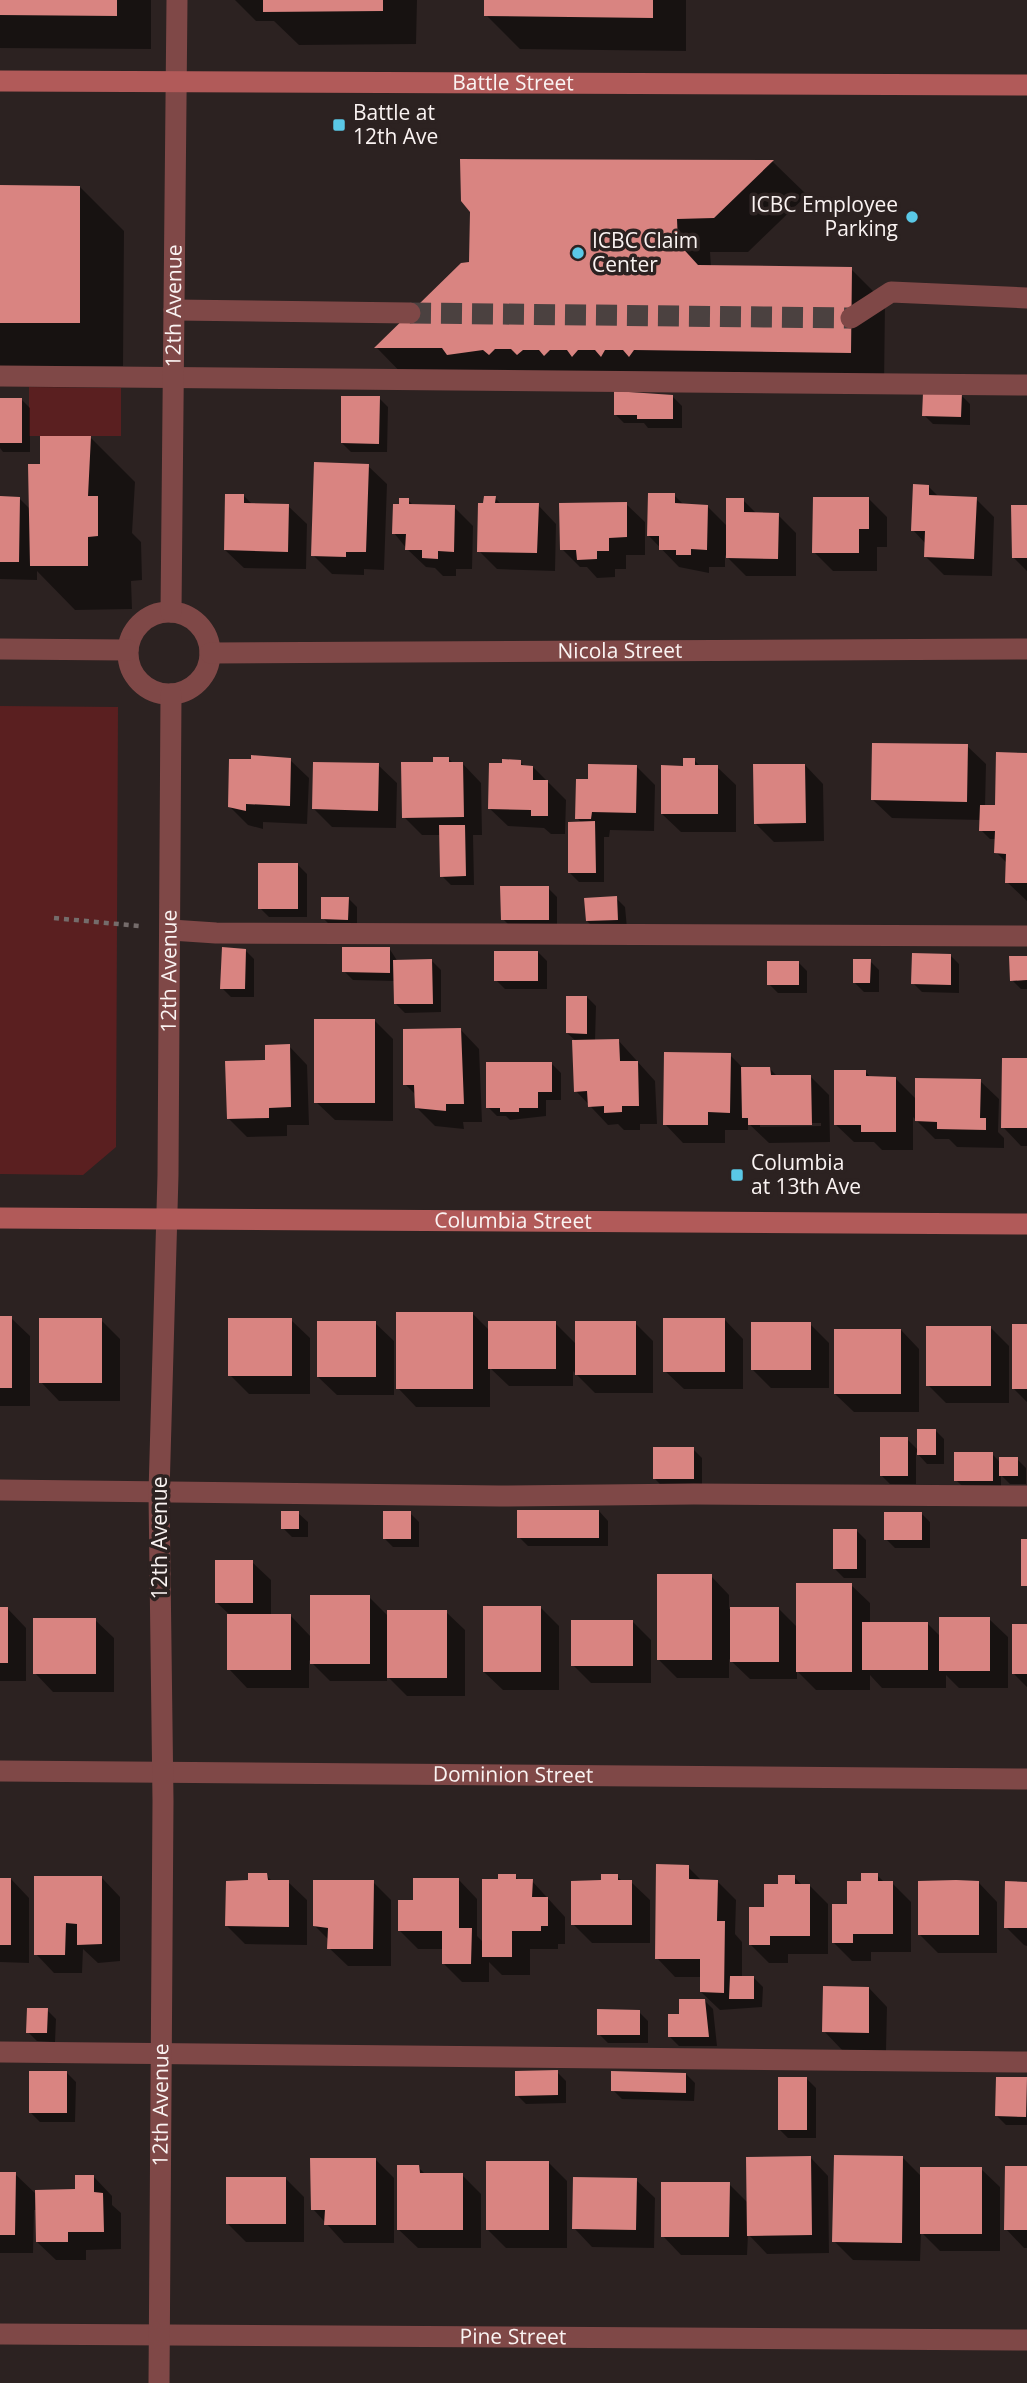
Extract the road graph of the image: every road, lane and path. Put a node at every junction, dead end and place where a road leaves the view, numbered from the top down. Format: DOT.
graph roads {
  1 [pos="177,0"];
  2 [pos="0,81"];
  3 [pos="176,82"];
  4 [pos="1027,85"];
  5 [pos="1027,298"];
  6 [pos="174,310"];
  7 [pos="410,313"];
  8 [pos="851,318"];
  9 [pos="0,376"];
  10 [pos="176,378"];
  11 [pos="1027,385"];
  12 [pos="171,612"];
  13 [pos="0,649"];
  14 [pos="1027,649"];
  15 [pos="128,650"];
  16 [pos="210,653"];
  17 [pos="171,694"];
  18 [pos="54,918"];
  19 [pos="171,930"];
  20 [pos="1027,936"];
  21 [pos="0,1218"];
  22 [pos="167,1219"];
  23 [pos="1027,1224"];
  24 [pos="0,1490"];
  25 [pos="159,1493"];
  26 [pos="1027,1496"];
  27 [pos="0,1771"];
  28 [pos="163,1773"];
  29 [pos="1027,1779"];
  30 [pos="0,2052"];
  31 [pos="162,2054"];
  32 [pos="1027,2062"];
  33 [pos="0,2334"];
  34 [pos="160,2335"];
  35 [pos="1027,2340"];
  36 [pos="159,2383"];
  1 -- 3 [label="street, 12th Avenue"];
  2 -- 3 [label="main road, Battle Street"];
  3 -- 4 [label="main road, Battle Street"];
  3 -- 6 [label="street, 12th Avenue"];
  5 -- 8 [label="street"];
  6 -- 7 [label="street"];
  6 -- 10 [label="street, 12th Avenue"];
  9 -- 10 [label="street"];
  10 -- 11 [label="street"];
  10 -- 12 [label="street, 12th Avenue"];
  12 -- 15 [label="street"];
  12 -- 16 [label="street"];
  13 -- 15 [label="street"];
  14 -- 16 [label="street, Nicola Street"];
  15 -- 17 [label="street"];
  16 -- 17 [label="street"];
  17 -- 19 [label="street, 12th Avenue"];
  18 -- 19 [label="path"];
  19 -- 20 [label="street"];
  19 -- 22 [label="street, 12th Avenue"];
  21 -- 22 [label="main road, Columbia Street"];
  22 -- 23 [label="main road, Columbia Street"];
  22 -- 25 [label="street, 12th Avenue"];
  24 -- 25 [label="street"];
  25 -- 26 [label="street"];
  25 -- 28 [label="street, 12th Avenue"];
  27 -- 28 [label="street, Dominion Street"];
  28 -- 29 [label="street, Dominion Street"];
  28 -- 31 [label="street, 12th Avenue"];
  30 -- 31 [label="street"];
  31 -- 32 [label="street"];
  31 -- 34 [label="street, 12th Avenue"];
  33 -- 34 [label="street, Pine Street"];
  34 -- 35 [label="street, Pine Street"];
  34 -- 36 [label="street, 12th Avenue"];
}
